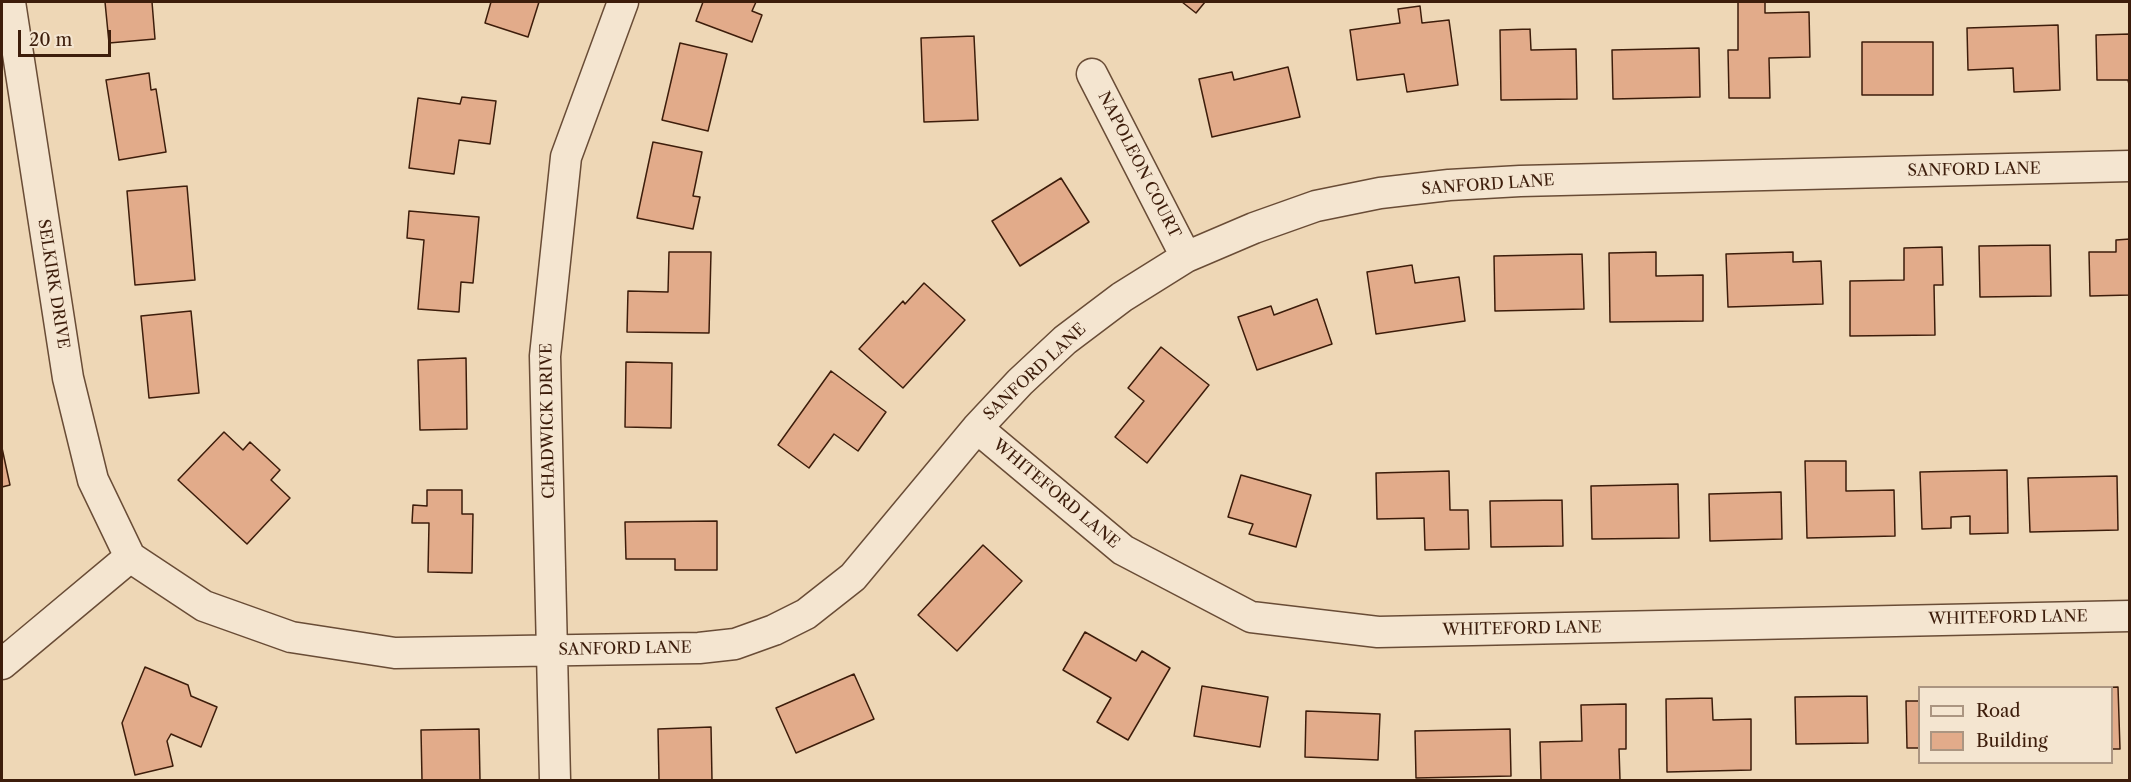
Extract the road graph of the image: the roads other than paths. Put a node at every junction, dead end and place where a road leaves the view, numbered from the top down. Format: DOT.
graph roads {
  1 [pos="9,2"];
  2 [pos="623,2"];
  3 [pos="1092,74"];
  4 [pos="2130,166"];
  5 [pos="1186,257"];
  6 [pos="977,428"];
  7 [pos="130,557"];
  8 [pos="2130,616"];
  9 [pos="552,650"];
  10 [pos="2,664"];
  11 [pos="555,780"];
  1 -- 7 [label="street, SELKIRK DRIVE"];
  2 -- 9 [label="street, CHADWICK DRIVE"];
  3 -- 5 [label="street, NAPOLEON COURT"];
  4 -- 5 [label="street, SANFORD LANE"];
  5 -- 6 [label="street, SANFORD LANE"];
  6 -- 8 [label="street, WHITEFORD LANE"];
  6 -- 9 [label="street, SANFORD LANE"];
  7 -- 9 [label="street, SANFORD LANE"];
  7 -- 10 [label="street"];
  9 -- 11 [label="street, CHADWICK DRIVE"];
}
